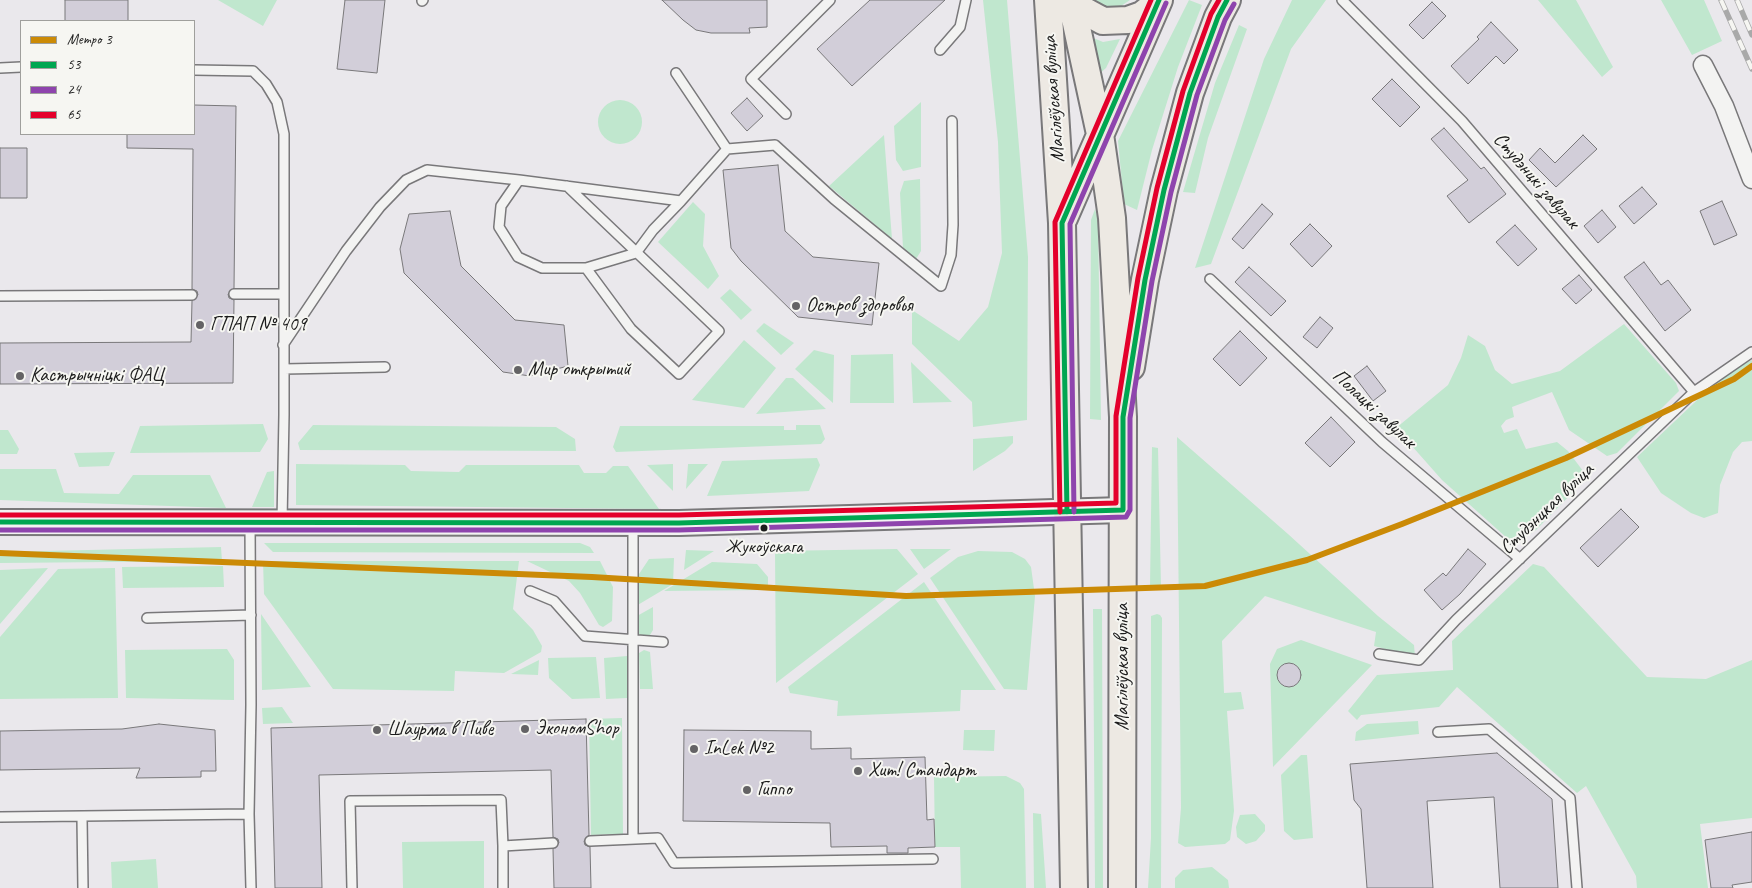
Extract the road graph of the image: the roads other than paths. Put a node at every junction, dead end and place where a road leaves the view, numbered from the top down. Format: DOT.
graph roads {
  1 [pos="966,0"];
  2 [pos="1048,0"];
  3 [pos="1071,0"];
  4 [pos="1077,0"];
  5 [pos="1227,0"];
  6 [pos="1342,0"];
  7 [pos="828,1"];
  8 [pos="1158,2"];
  9 [pos="940,50"];
  10 [pos="1703,65"];
  11 [pos="20,67"];
  12 [pos="0,68"];
  13 [pos="195,70"];
  14 [pos="676,74"];
  15 [pos="786,114"];
  16 [pos="952,121"];
  17 [pos="1100,134"];
  18 [pos="727,149"];
  19 [pos="1752,179"];
  20 [pos="519,180"];
  21 [pos="568,186"];
  22 [pos="681,201"];
  23 [pos="1062,223"];
  24 [pos="636,254"];
  25 [pos="586,268"];
  26 [pos="1210,279"];
  27 [pos="192,294"];
  28 [pos="234,294"];
  29 [pos="282,294"];
  30 [pos="0,296"];
  31 [pos="284,345"];
  32 [pos="1752,352"];
  33 [pos="385,367"];
  34 [pos="284,369"];
  35 [pos="1694,392"];
  36 [pos="1123,417"];
  37 [pos="1123,510"];
  38 [pos="1066,512"];
  39 [pos="0,522"];
  40 [pos="250,522"];
  41 [pos="282,522"];
  42 [pos="632,523"];
  43 [pos="1520,559"];
  44 [pos="530,591"];
  45 [pos="251,615"];
  46 [pos="147,618"];
  47 [pos="633,640"];
  48 [pos="664,642"];
  49 [pos="1379,654"];
  50 [pos="1438,732"];
  51 [pos="249,814"];
  52 [pos="0,817"];
  53 [pos="82,818"];
  54 [pos="633,838"];
  55 [pos="590,841"];
  56 [pos="553,843"];
  57 [pos="503,846"];
  58 [pos="933,860"];
  59 [pos="83,888"];
  60 [pos="250,888"];
  61 [pos="352,888"];
  62 [pos="503,888"];
  63 [pos="1074,888"];
  64 [pos="1122,888"];
  65 [pos="1577,888"];
  1 -- 9 [label="lane"];
  2 -- 23 [label="main road, Магілёўская вуліца"];
  3 -- 17 [label="main road, Магілёўская вуліца"];
  4 -- 8 [label="main road"];
  5 -- 36 [label="main road"];
  6 -- 35 [label="lane, Студэнцкі завулак"];
  7 -- 15 [label="lane"];
  8 -- 17 [label="main road"];
  10 -- 19 [label="street"];
  11 -- 12 [label="lane"];
  13 -- 29 [label="lane"];
  14 -- 18 [label="lane"];
  16 -- 18 [label="lane"];
  17 -- 23 [label="main road"];
  17 -- 36 [label="main road, Магілёўская вуліца"];
  18 -- 22 [label="lane"];
  20 -- 21 [label="lane"];
  20 -- 25 [label="lane"];
  20 -- 31 [label="lane"];
  21 -- 22 [label="lane"];
  21 -- 24 [label="lane"];
  22 -- 24 [label="lane"];
  23 -- 38 [label="main road, Магілёўская вуліца"];
  24 -- 25 [label="lane"];
  24 -- 25 [label="lane"];
  26 -- 43 [label="lane, Полацкі завулак"];
  27 -- 30 [label="lane"];
  28 -- 29 [label="lane"];
  29 -- 31 [label="lane"];
  31 -- 34 [label="lane"];
  32 -- 35 [label="lane, Студэнцкая вуліца"];
  33 -- 34 [label="lane"];
  34 -- 41 [label="lane"];
  35 -- 43 [label="lane, Студэнцкая вуліца"];
  36 -- 37 [label="main road, Магілёўская вуліца"];
  37 -- 38 [label="main road"];
  37 -- 64 [label="main road, Магілёўская вуліца"];
  38 -- 42 [label="main road"];
  38 -- 63 [label="main road, Магілёўская вуліца"];
  39 -- 40 [label="main road"];
  40 -- 41 [label="main road"];
  40 -- 45 [label="lane"];
  41 -- 42 [label="main road"];
  42 -- 47 [label="lane"];
  43 -- 49 [label="lane, Студэнцкая вуліца"];
  44 -- 47 [label="lane"];
  45 -- 46 [label="lane"];
  45 -- 51 [label="lane"];
  47 -- 48 [label="lane"];
  47 -- 54 [label="lane"];
  50 -- 65 [label="lane"];
  51 -- 53 [label="lane"];
  51 -- 60 [label="lane"];
  52 -- 53 [label="lane"];
  53 -- 59 [label="lane"];
  54 -- 55 [label="lane"];
  54 -- 58 [label="lane"];
  56 -- 57 [label="lane"];
  57 -- 61 [label="lane"];
  57 -- 62 [label="lane"];
}
